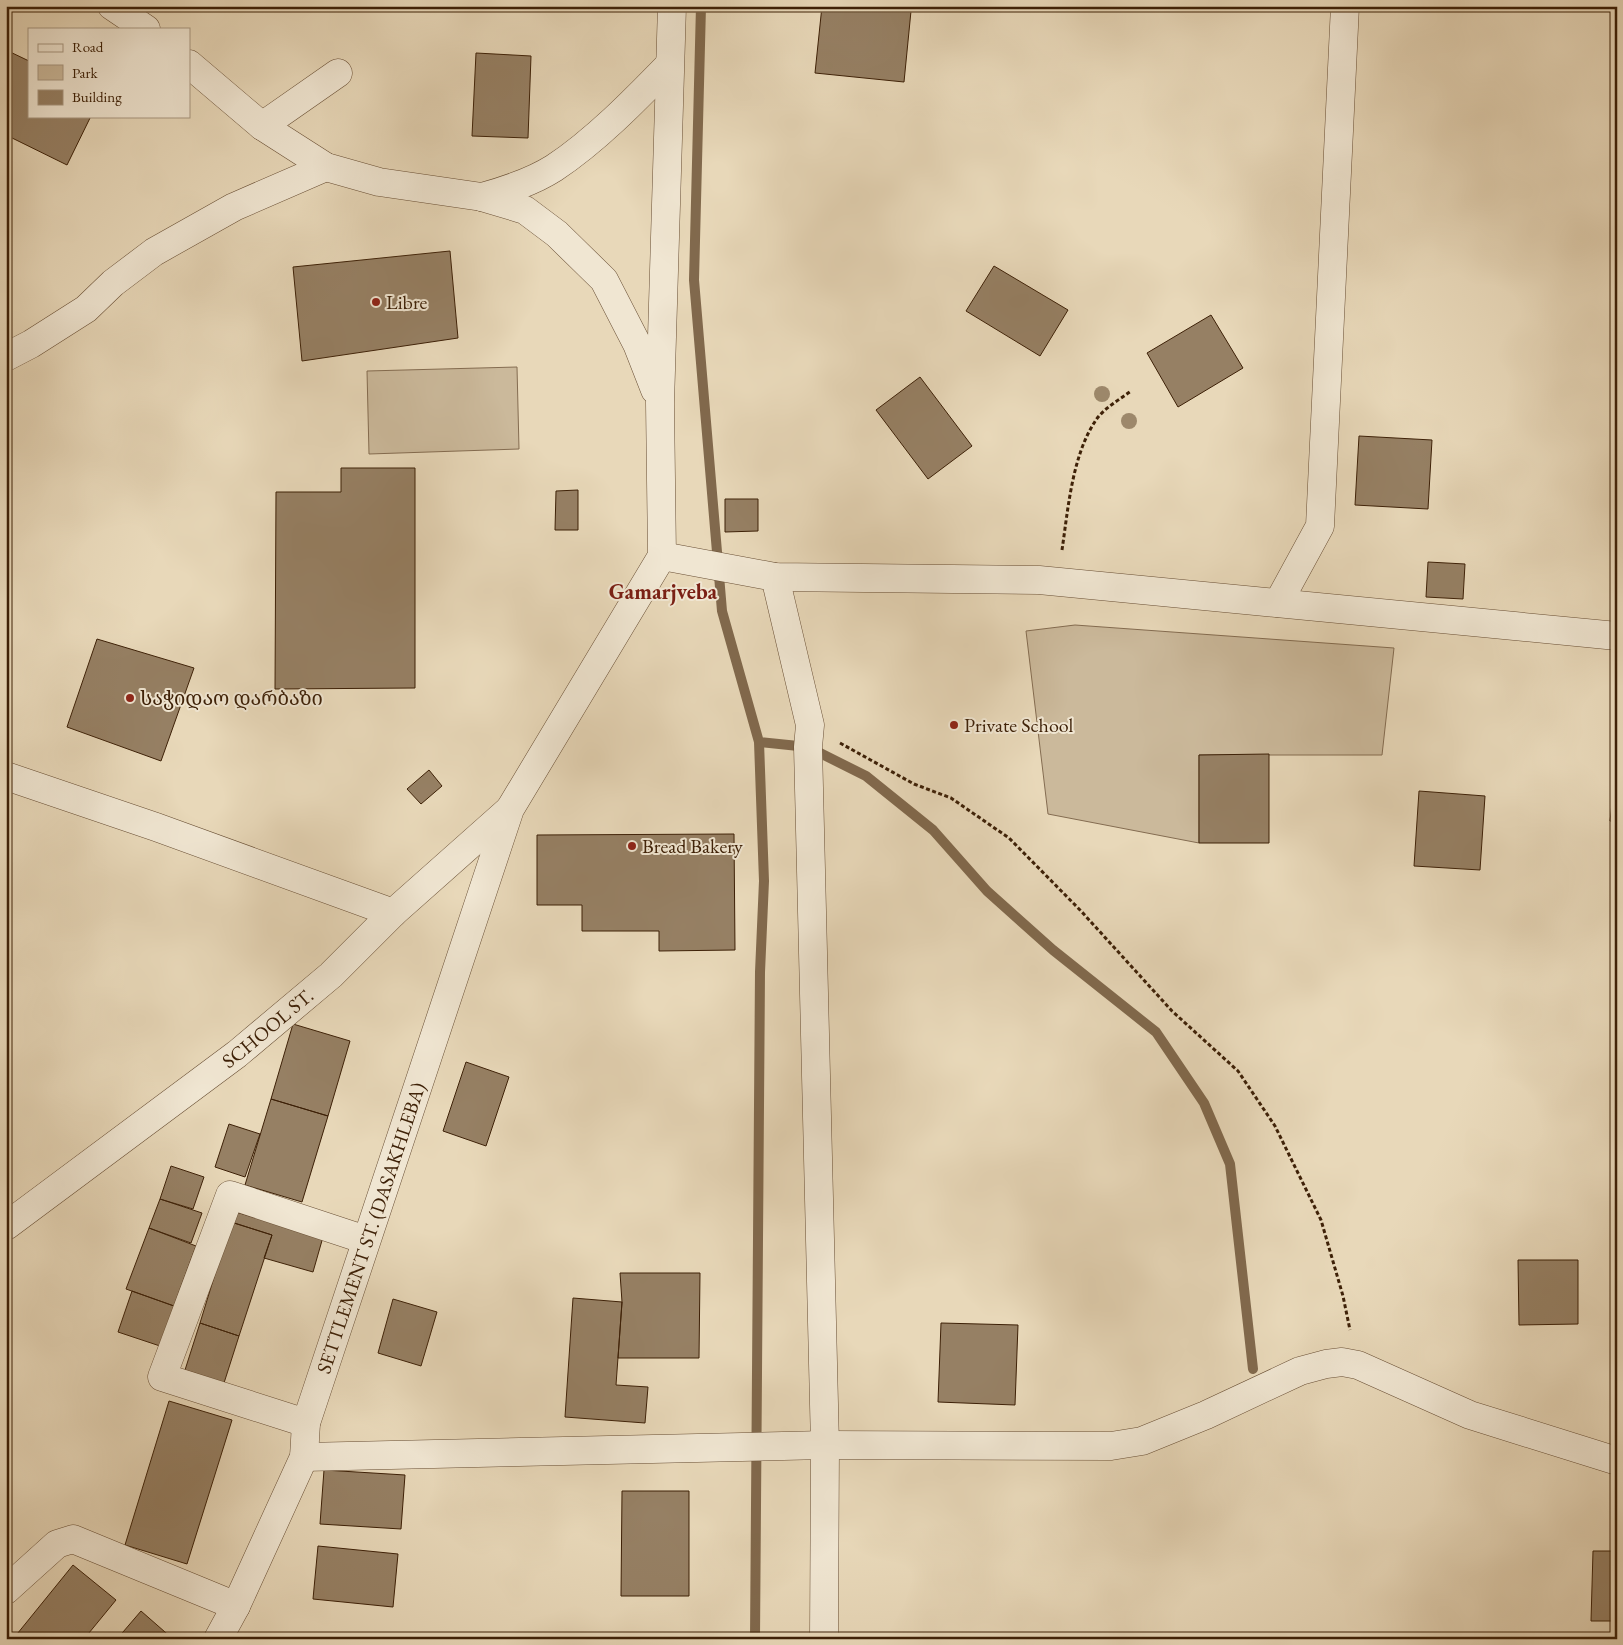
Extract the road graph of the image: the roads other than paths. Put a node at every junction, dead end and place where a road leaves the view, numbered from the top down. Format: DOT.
graph roads {
  1 [pos="112,6"];
  2 [pos="672,6"];
  3 [pos="1345,6"];
  4 [pos="145,28"];
  5 [pos="190,65"];
  6 [pos="669,65"];
  7 [pos="338,73"];
  8 [pos="262,126"];
  9 [pos="326,167"];
  10 [pos="482,197"];
  11 [pos="6,357"];
  12 [pos="660,403"];
  13 [pos="662,556"];
  14 [pos="775,577"];
  15 [pos="1278,603"];
  16 [pos="1617,636"];
  17 [pos="6,776"];
  18 [pos="510,809"];
  19 [pos="394,913"];
  20 [pos="6,1226"];
  21 [pos="366,1240"];
  22 [pos="306,1423"];
  23 [pos="825,1445"];
  24 [pos="304,1457"];
  25 [pos="1617,1461"];
  26 [pos="6,1590"];
  27 [pos="236,1606"];
  28 [pos="218,1639"];
  29 [pos="824,1639"];
  1 -- 4 [label="street"];
  2 -- 6 [label="street"];
  3 -- 15 [label="street"];
  5 -- 8 [label="street"];
  6 -- 10 [label="street"];
  6 -- 12 [label="street"];
  7 -- 8 [label="street"];
  8 -- 9 [label="street"];
  9 -- 10 [label="street"];
  9 -- 11 [label="street"];
  10 -- 12 [label="street"];
  12 -- 13 [label="street"];
  13 -- 14 [label="street"];
  13 -- 18 [label="street"];
  14 -- 15 [label="street"];
  14 -- 23 [label="street"];
  15 -- 16 [label="street"];
  17 -- 19 [label="street"];
  18 -- 19 [label="street, SCHOOL ST."];
  18 -- 21 [label="street, SETTLEMENT ST. (DASAKHLEBA)"];
  19 -- 20 [label="street, SCHOOL ST."];
  21 -- 22 [label="street, SETTLEMENT ST. (DASAKHLEBA)"];
  21 -- 22 [label="street"];
  22 -- 24 [label="street, SETTLEMENT ST. (DASAKHLEBA)"];
  23 -- 24 [label="street"];
  23 -- 25 [label="street"];
  23 -- 29 [label="street"];
  24 -- 27 [label="street, SETTLEMENT ST. (DASAKHLEBA)"];
  26 -- 27 [label="street"];
  27 -- 28 [label="street, SETTLEMENT ST. (DASAKHLEBA)"];
}
